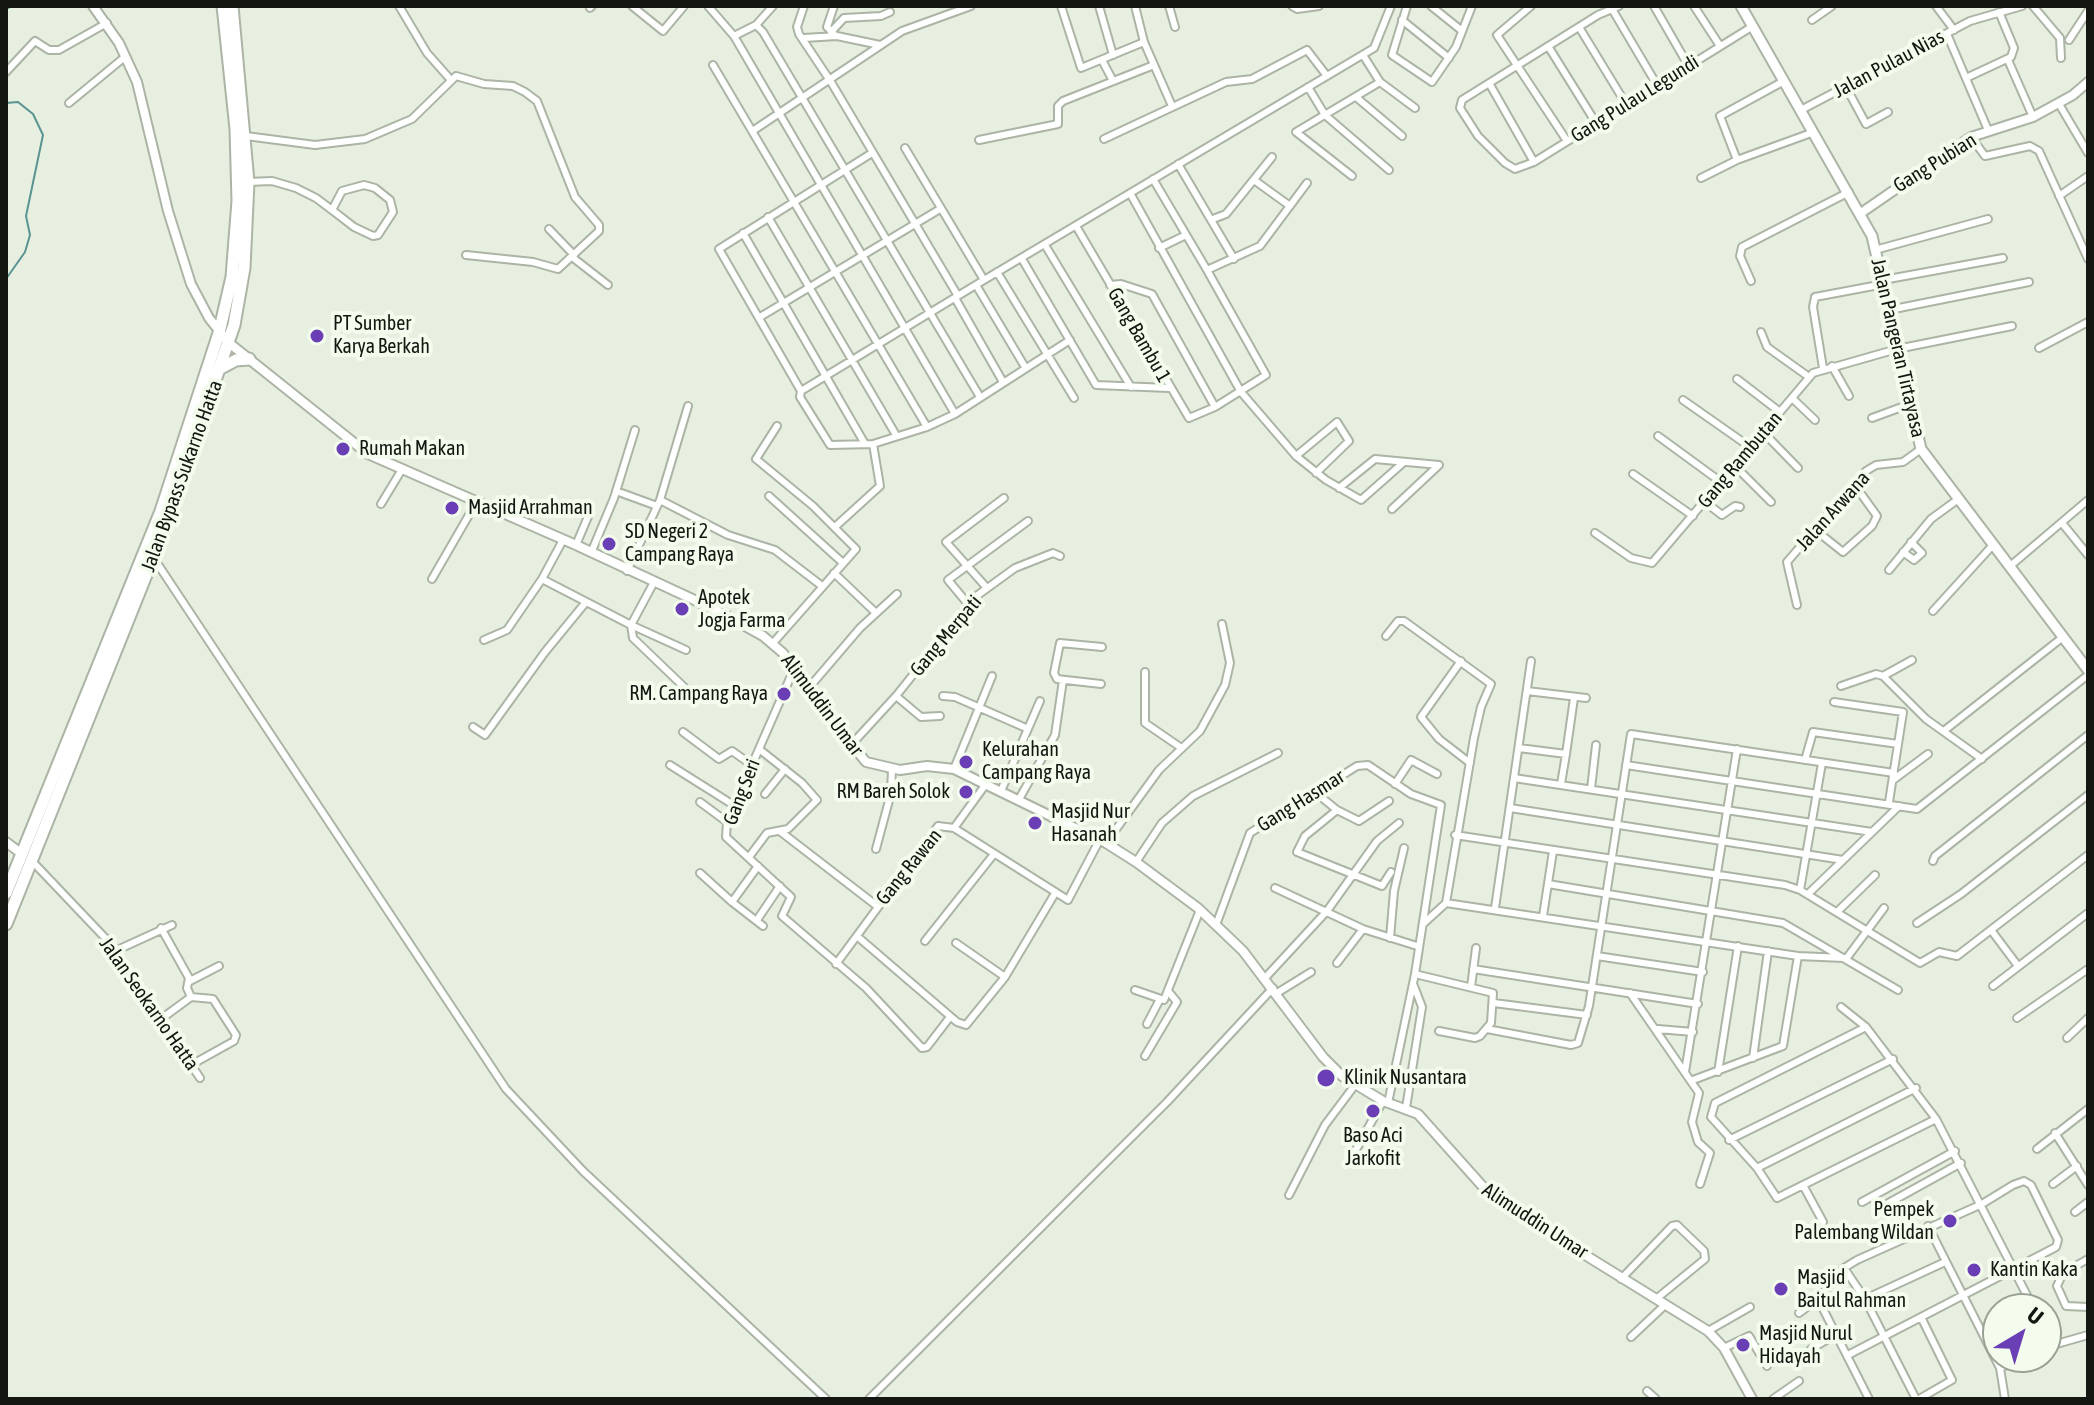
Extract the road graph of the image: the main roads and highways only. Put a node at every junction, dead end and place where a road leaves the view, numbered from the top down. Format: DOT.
graph roads {
  1 [pos="223,6"];
  2 [pos="232,6"];
  3 [pos="1741,6"];
  4 [pos="232,46"];
  5 [pos="237,279"];
  6 [pos="231,308"];
  7 [pos="249,359"];
  8 [pos="221,368"];
  9 [pos="2088,672"];
  10 [pos="67,756"];
  11 [pos="27,857"];
  12 [pos="6,893"];
  13 [pos="6,924"];
  1 -- 4 [label="highway, Jalan Bypass Sukarno Hatta"];
  2 -- 4 [label="highway, Jalan Bypass Sukarno Hatta"];
  3 -- 9 [label="main road, Jalan Pangeran Tirtayasa"];
  4 -- 5 [label="highway, Jalan Bypass Sukarno Hatta"];
  4 -- 5 [label="highway, Jalan Bypass Sukarno Hatta"];
  5 -- 6 [label="highway, Jalan Bypass Sukarno Hatta"];
  6 -- 8 [label="highway, Jalan Bypass Sukarno Hatta"];
  6 -- 10 [label="highway, Jalan Bypass Sukarno Hatta"];
  7 -- 8 [label="highway"];
  8 -- 10 [label="highway, Jalan Bypass Sukarno Hatta"];
  10 -- 11 [label="highway, Jalan Bypass Sukarno Hatta"];
  11 -- 12 [label="highway, Jalan Bypass Sukarno Hatta"];
  11 -- 13 [label="highway, Jalan Bypass Sukarno Hatta"];
}
